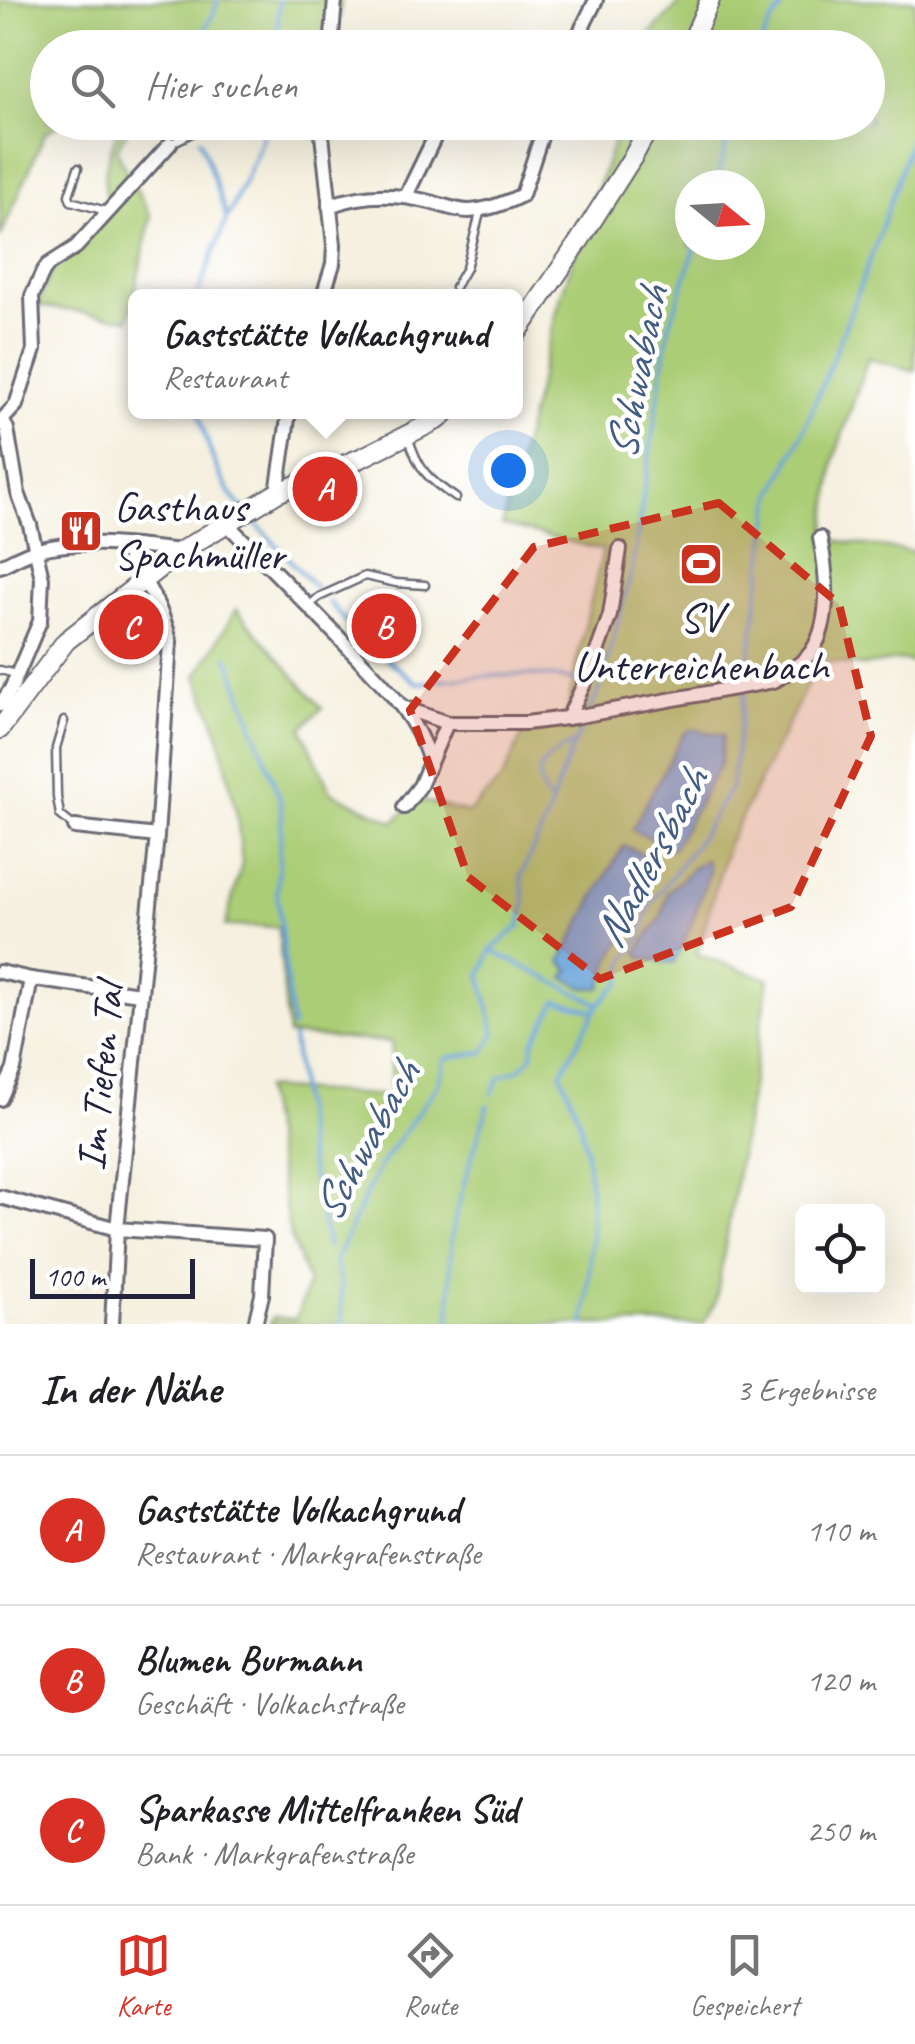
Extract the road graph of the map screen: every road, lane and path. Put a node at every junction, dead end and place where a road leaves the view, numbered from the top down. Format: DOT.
graph roads {
  1 [pos="335,0"];
  2 [pos="596,0"];
  3 [pos="710,0"];
  4 [pos="332,30"];
  5 [pos="581,30"];
  6 [pos="697,30"];
  7 [pos="178,140"];
  8 [pos="324,140"];
  9 [pos="433,140"];
  10 [pos="540,140"];
  11 [pos="641,140"];
  12 [pos="170,144"];
  13 [pos="78,168"];
  14 [pos="406,196"];
  15 [pos="329,206"];
  16 [pos="481,208"];
  17 [pos="108,212"];
  18 [pos="456,287"];
  19 [pos="326,289"];
  20 [pos="523,324"];
  21 [pos="1,419"];
  22 [pos="288,419"];
  23 [pos="439,419"];
  24 [pos="408,435"];
  25 [pos="277,493"];
  26 [pos="456,498"];
  27 [pos="229,522"];
  28 [pos="820,538"];
  29 [pos="122,545"];
  30 [pos="620,549"];
  31 [pos="36,550"];
  32 [pos="181,551"];
  33 [pos="0,566"];
  34 [pos="145,581"];
  35 [pos="425,586"];
  36 [pos="309,606"];
  37 [pos="0,670"];
  38 [pos="17,675"];
  39 [pos="0,705"];
  40 [pos="404,708"];
  41 [pos="571,718"];
  42 [pos="64,722"];
  43 [pos="447,723"];
  44 [pos="0,729"];
  45 [pos="430,761"];
  46 [pos="404,807"];
  47 [pos="75,827"];
  48 [pos="156,836"];
  49 [pos="0,972"];
  50 [pos="31,980"];
  51 [pos="140,994"];
  52 [pos="0,1100"];
  53 [pos="0,1196"];
  54 [pos="117,1228"];
  55 [pos="112,1324"];
  56 [pos="256,1324"];
  1 -- 4 [label="street"];
  2 -- 5 [label="street"];
  3 -- 6 [label="main road"];
  7 -- 12 [label="lane"];
  8 -- 15 [label="street"];
  9 -- 14 [label="street"];
  10 -- 16 [label="street"];
  11 -- 20 [label="main road"];
  12 -- 17 [label="street"];
  13 -- 17 [label="lane"];
  14 -- 15 [label="street"];
  14 -- 16 [label="street"];
  15 -- 19 [label="street"];
  16 -- 18 [label="lane"];
  17 -- 21 [label="street"];
  21 -- 31 [label="street"];
  22 -- 25 [label="street"];
  23 -- 24 [label="main road"];
  24 -- 25 [label="main road"];
  24 -- 26 [label="lane"];
  25 -- 27 [label="main road"];
  27 -- 32 [label="main road"];
  27 -- 36 [label="street"];
  28 -- 41 [label="street"];
  29 -- 31 [label="street"];
  29 -- 32 [label="street"];
  29 -- 34 [label="street, Im Tiefen Tal"];
  30 -- 41 [label="street"];
  31 -- 33 [label="street"];
  31 -- 38 [label="street"];
  32 -- 34 [label="main road"];
  34 -- 44 [label="main road"];
  34 -- 48 [label="street, Im Tiefen Tal"];
  35 -- 36 [label="lane"];
  36 -- 40 [label="street"];
  37 -- 38 [label="lane"];
  38 -- 39 [label="street"];
  40 -- 43 [label="street"];
  40 -- 45 [label="street"];
  41 -- 43 [label="street"];
  42 -- 47 [label="lane"];
  43 -- 45 [label="street"];
  45 -- 46 [label="street"];
  47 -- 48 [label="street"];
  48 -- 51 [label="street, Im Tiefen Tal"];
  49 -- 50 [label="street"];
  50 -- 51 [label="street"];
  50 -- 52 [label="street"];
  51 -- 54 [label="street, Im Tiefen Tal"];
  53 -- 54 [label="street"];
  54 -- 55 [label="street, Im Tiefen Tal"];
  54 -- 56 [label="street"];
}
